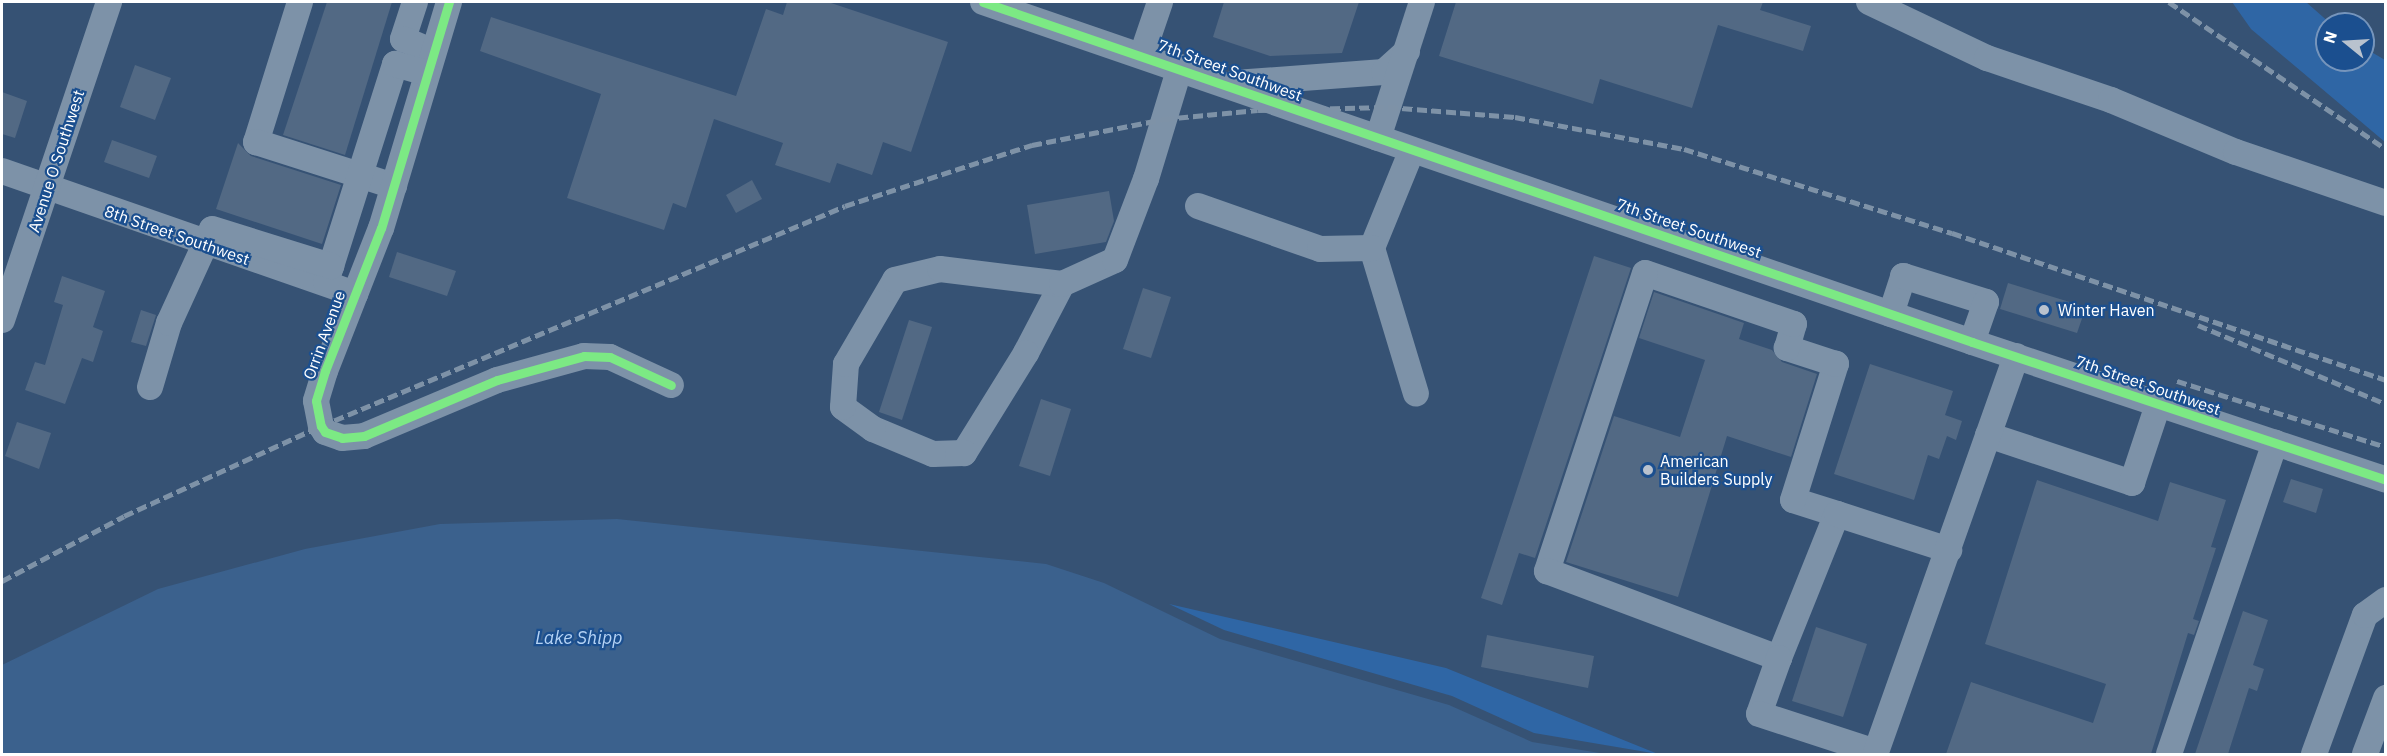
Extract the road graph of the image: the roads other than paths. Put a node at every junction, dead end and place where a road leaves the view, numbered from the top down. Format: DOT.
graph roads {
  1 [pos="109,2"];
  2 [pos="300,2"];
  3 [pos="415,2"];
  4 [pos="449,2"];
  5 [pos="983,2"];
  6 [pos="1160,2"];
  7 [pos="1422,2"];
  8 [pos="1869,2"];
  9 [pos="1407,51"];
  10 [pos="1142,54"];
  11 [pos="430,62"];
  12 [pos="1180,67"];
  13 [pos="1224,83"];
  14 [pos="1378,138"];
  15 [pos="1412,150"];
  16 [pos="2,171"];
  17 [pos="360,176"];
  18 [pos="394,186"];
  19 [pos="46,188"];
  20 [pos="2385,203"];
  21 [pos="1198,206"];
  22 [pos="207,246"];
  23 [pos="1372,248"];
  24 [pos="328,276"];
  25 [pos="1062,284"];
  26 [pos="355,294"];
  27 [pos="1891,314"];
  28 [pos="2,320"];
  29 [pos="1972,342"];
  30 [pos="2016,356"];
  31 [pos="671,385"];
  32 [pos="150,387"];
  33 [pos="1416,394"];
  34 [pos="2158,405"];
  35 [pos="1988,435"];
  36 [pos="2275,443"];
  37 [pos="2385,480"];
  38 [pos="1837,514"];
  39 [pos="1949,550"];
  40 [pos="2385,600"];
  41 [pos="1779,658"];
  42 [pos="2385,698"];
  43 [pos="2169,754"];
  44 [pos="2314,754"];
  45 [pos="2365,754"];
  1 -- 19 [label="street, Avenue O Southwest"];
  2 -- 17 [label="street"];
  3 -- 11 [label="street"];
  4 -- 11 [label="street, Orrin Avenue"];
  5 -- 10 [label="street, 7th Street Southwest"];
  6 -- 10 [label="street"];
  7 -- 9 [label="street"];
  8 -- 20 [label="street"];
  9 -- 13 [label="street"];
  9 -- 14 [label="street"];
  10 -- 12 [label="street, 7th Street Southwest"];
  11 -- 17 [label="street"];
  11 -- 18 [label="street, Orrin Avenue"];
  12 -- 13 [label="street, 7th Street Southwest"];
  12 -- 25 [label="street"];
  13 -- 14 [label="street, 7th Street Southwest"];
  14 -- 15 [label="street, 7th Street Southwest"];
  15 -- 23 [label="street"];
  15 -- 27 [label="street, 7th Street Southwest"];
  16 -- 19 [label="street, 8th Street Southwest"];
  17 -- 18 [label="street"];
  17 -- 24 [label="street"];
  18 -- 26 [label="street, Orrin Avenue"];
  19 -- 22 [label="street, 8th Street Southwest"];
  19 -- 28 [label="street, Avenue O Southwest"];
  21 -- 23 [label="street"];
  22 -- 24 [label="street, 8th Street Southwest"];
  22 -- 32 [label="street"];
  23 -- 33 [label="street"];
  24 -- 26 [label="street, 8th Street Southwest"];
  25 -- 25 [label="street"];
  26 -- 31 [label="street, Orrin Avenue"];
  27 -- 29 [label="street, 7th Street Southwest"];
  27 -- 29 [label="street"];
  29 -- 30 [label="street, 7th Street Southwest"];
  30 -- 34 [label="street, 7th Street Southwest"];
  30 -- 35 [label="street"];
  34 -- 35 [label="street"];
  34 -- 36 [label="street, 7th Street Southwest"];
  35 -- 39 [label="street"];
  36 -- 37 [label="street, 7th Street Southwest"];
  36 -- 43 [label="street"];
  38 -- 39 [label="street"];
  38 -- 41 [label="street"];
  38 -- 41 [label="street"];
  39 -- 41 [label="street"];
  40 -- 44 [label="street"];
  42 -- 45 [label="street"];
}
